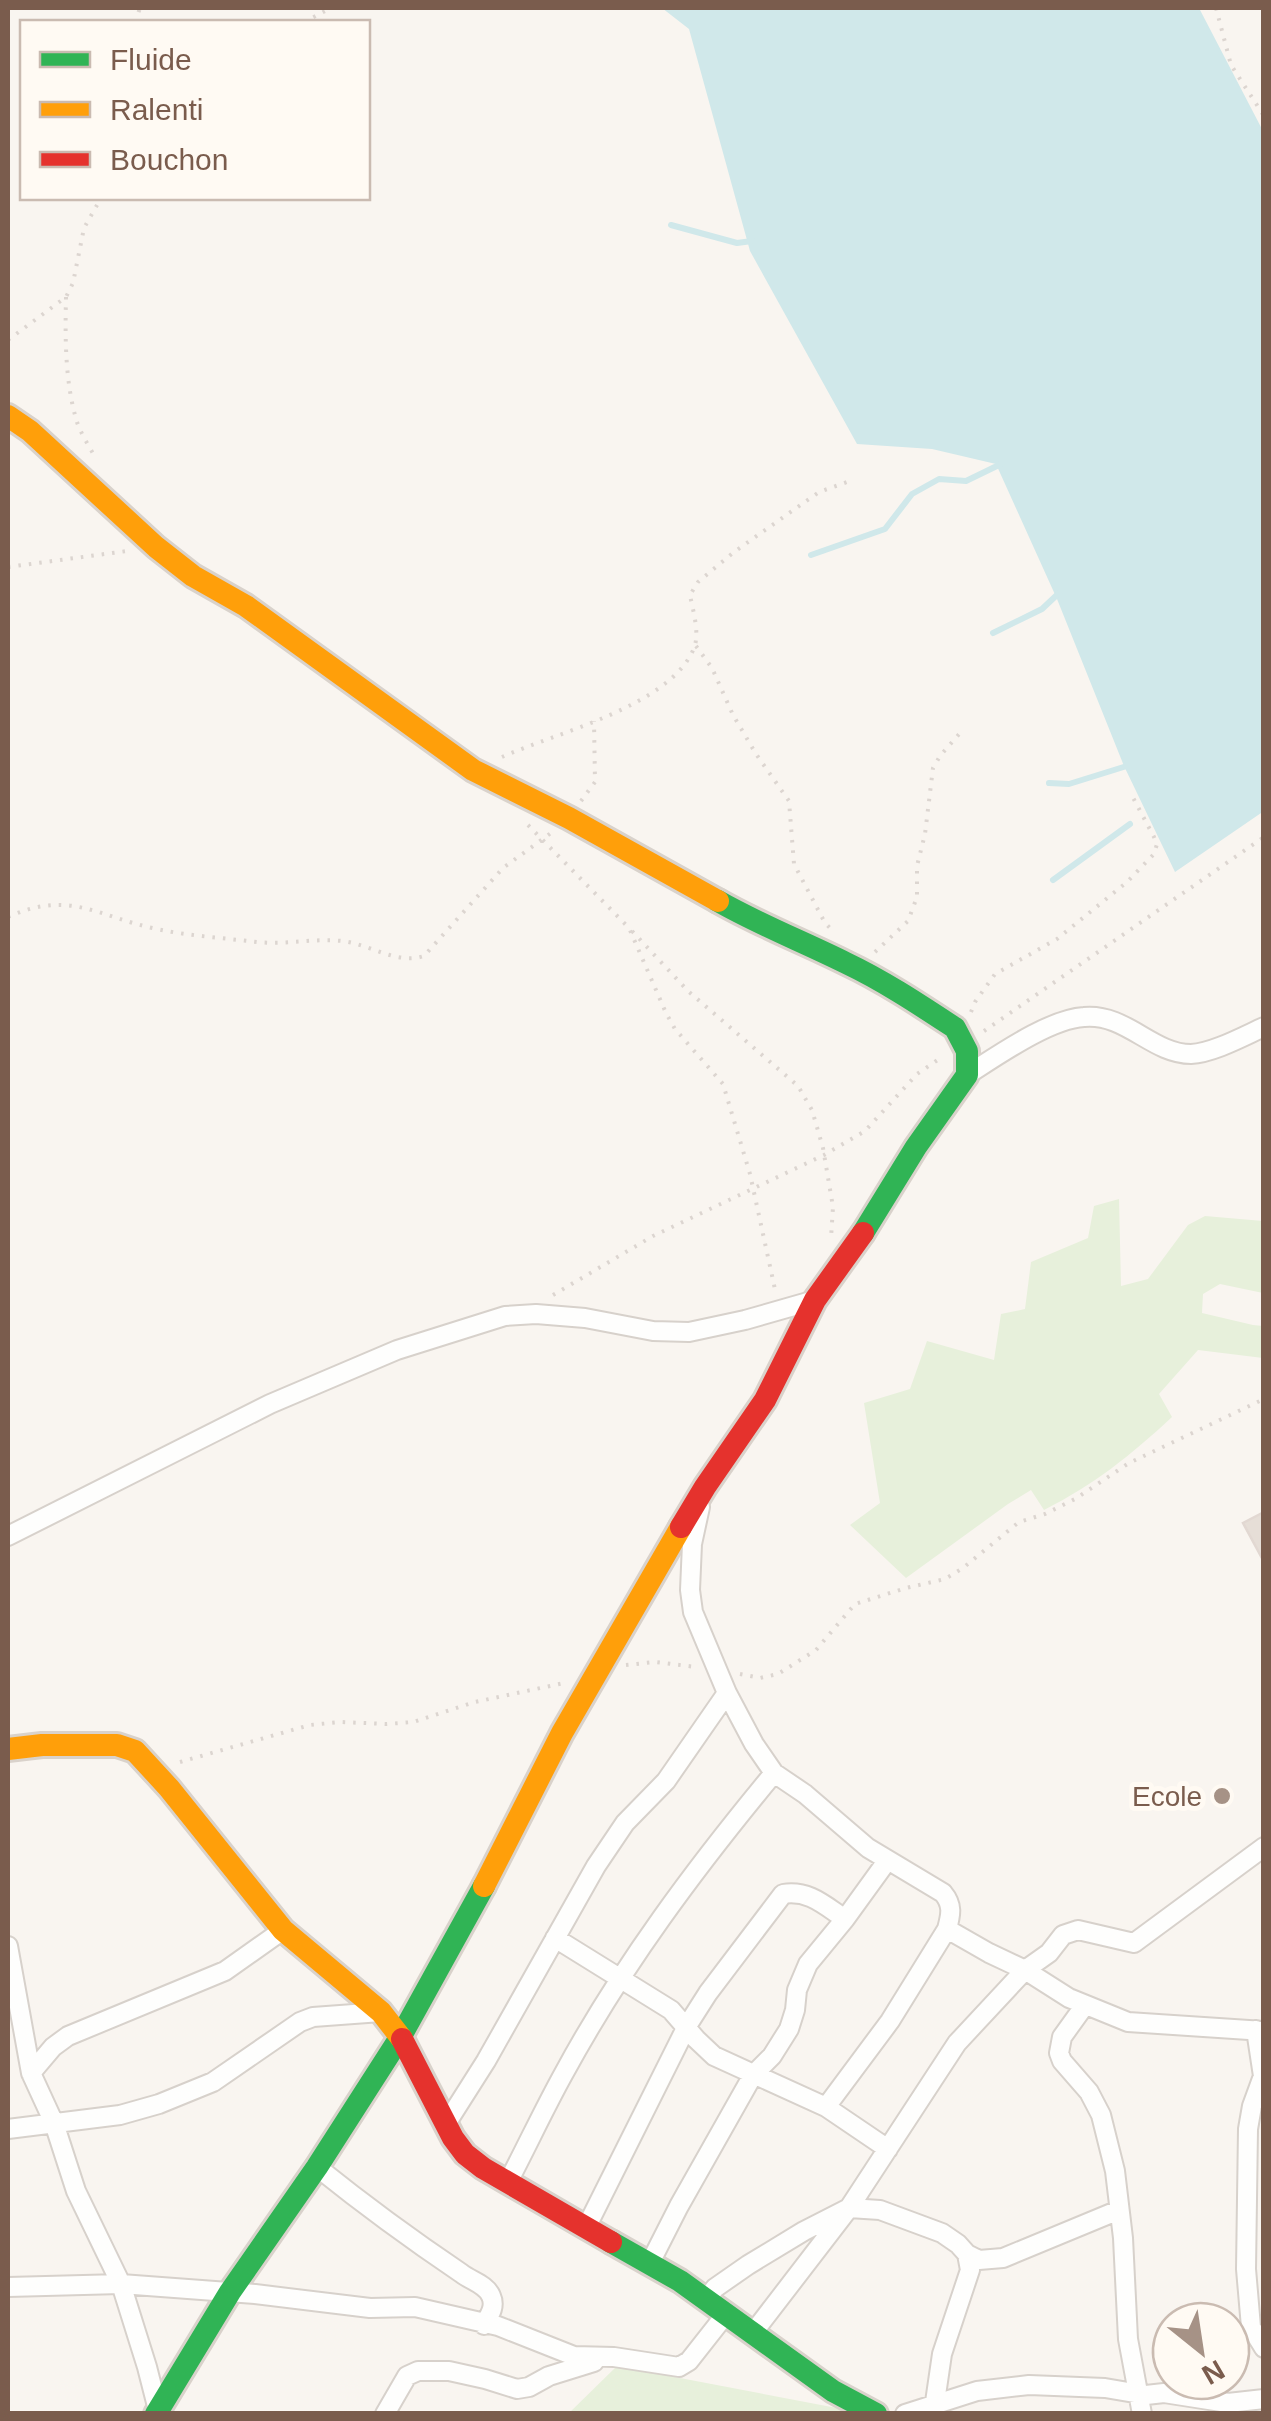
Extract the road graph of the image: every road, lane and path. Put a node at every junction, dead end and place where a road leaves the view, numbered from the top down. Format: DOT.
graph roads {
  1 [pos="331,8"];
  2 [pos="1216,8"];
  3 [pos="308,20"];
  4 [pos="1264,116"];
  5 [pos="100,200"];
  6 [pos="66,297"];
  7 [pos="8,340"];
  8 [pos="8,416"];
  9 [pos="96,458"];
  10 [pos="156,547"];
  11 [pos="8,566"];
  12 [pos="696,646"];
  13 [pos="594,720"];
  14 [pos="960,732"];
  15 [pos="1130,792"];
  16 [pos="570,818"];
  17 [pos="1264,836"];
  18 [pos="8,918"];
  19 [pos="629,928"];
  20 [pos="835,934"];
  21 [pos="849,964"];
  22 [pos="1264,1028"];
  23 [pos="970,1040"];
  24 [pos="967,1075"];
  25 [pos="824,1155"];
  26 [pos="831,1239"];
  27 [pos="815,1300"];
  28 [pos="523,1313"];
  29 [pos="1264,1399"];
  30 [pos="704,1488"];
  31 [pos="8,1536"];
  32 [pos="626,1665"];
  33 [pos="716,1670"];
  34 [pos="593,1676"];
  35 [pos="727,1694"];
  36 [pos="8,1749"];
  37 [pos="153,1770"];
  38 [pos="774,1773"];
  39 [pos="1264,1847"];
  40 [pos="887,1861"];
  41 [pos="845,1919"];
  42 [pos="948,1929"];
  43 [pos="283,1930"];
  44 [pos="555,1938"];
  45 [pos="8,1946"];
  46 [pos="1025,1970"];
  47 [pos="620,1979"];
  48 [pos="1085,2005"];
  49 [pos="381,2012"];
  50 [pos="687,2026"];
  51 [pos="1260,2030"];
  52 [pos="401,2036"];
  53 [pos="31,2073"];
  54 [pos="753,2075"];
  55 [pos="826,2107"];
  56 [pos="54,2123"];
  57 [pos="446,2124"];
  58 [pos="8,2129"];
  59 [pos="888,2149"];
  60 [pos="317,2167"];
  61 [pos="508,2182"];
  62 [pos="848,2208"];
  63 [pos="1119,2210"];
  64 [pos="586,2226"];
  65 [pos="967,2254"];
  66 [pos="650,2263"];
  67 [pos="122,2284"];
  68 [pos="8,2286"];
  69 [pos="230,2292"];
  70 [pos="706,2300"];
  71 [pos="726,2314"];
  72 [pos="484,2325"];
  73 [pos="753,2333"];
  74 [pos="1264,2348"];
  75 [pos="614,2356"];
  76 [pos="1138,2394"];
  77 [pos="1264,2399"];
  78 [pos="935,2402"];
  79 [pos="158,2412"];
  80 [pos="879,2413"];
  81 [pos="385,2414"];
  82 [pos="905,2414"];
  83 [pos="1142,2414"];
  1 -- 3 [label="path"];
  2 -- 4 [label="path"];
  5 -- 6 [label="path"];
  6 -- 7 [label="path"];
  6 -- 9 [label="path"];
  8 -- 10 [label="street"];
  10 -- 11 [label="path"];
  10 -- 16 [label="street"];
  12 -- 20 [label="path"];
  13 -- 16 [label="path"];
  14 -- 21 [label="path"];
  15 -- 23 [label="path"];
  16 -- 18 [label="path"];
  16 -- 21 [label="street"];
  17 -- 23 [label="path"];
  19 -- 25 [label="path"];
  21 -- 23 [label="street"];
  22 -- 24 [label="street"];
  23 -- 24 [label="street"];
  23 -- 25 [label="path"];
  24 -- 27 [label="street"];
  25 -- 26 [label="path"];
  25 -- 28 [label="path"];
  27 -- 28 [label="street"];
  27 -- 30 [label="street"];
  28 -- 31 [label="street"];
  29 -- 33 [label="path"];
  30 -- 33 [label="street"];
  30 -- 34 [label="street"];
  32 -- 33 [label="path"];
  33 -- 35 [label="street"];
  34 -- 37 [label="path"];
  34 -- 52 [label="street"];
  35 -- 38 [label="street"];
  35 -- 44 [label="street"];
  36 -- 37 [label="street"];
  37 -- 43 [label="street"];
  38 -- 40 [label="street"];
  38 -- 47 [label="street"];
  39 -- 46 [label="street"];
  40 -- 41 [label="street"];
  40 -- 42 [label="street"];
  41 -- 50 [label="street"];
  41 -- 54 [label="street"];
  42 -- 46 [label="street"];
  42 -- 55 [label="street"];
  43 -- 49 [label="street"];
  43 -- 53 [label="street"];
  44 -- 47 [label="street"];
  44 -- 57 [label="street"];
  45 -- 53 [label="street"];
  46 -- 48 [label="street"];
  46 -- 59 [label="street"];
  47 -- 50 [label="street"];
  47 -- 61 [label="street"];
  48 -- 51 [label="street"];
  48 -- 63 [label="street"];
  49 -- 52 [label="street"];
  49 -- 56 [label="street"];
  50 -- 54 [label="street"];
  50 -- 64 [label="street"];
  51 -- 74 [label="street"];
  52 -- 57 [label="street"];
  52 -- 60 [label="street"];
  53 -- 56 [label="street"];
  54 -- 55 [label="street"];
  54 -- 66 [label="street"];
  55 -- 59 [label="street"];
  56 -- 58 [label="street"];
  56 -- 67 [label="street"];
  57 -- 61 [label="street"];
  59 -- 62 [label="street"];
  60 -- 69 [label="street"];
  60 -- 72 [label="street"];
  61 -- 64 [label="street"];
  62 -- 65 [label="street"];
  62 -- 70 [label="street"];
  62 -- 73 [label="street"];
  63 -- 65 [label="street"];
  63 -- 76 [label="street"];
  64 -- 66 [label="street"];
  65 -- 78 [label="street"];
  66 -- 70 [label="street"];
  67 -- 68 [label="street"];
  67 -- 69 [label="street"];
  67 -- 79 [label="street"];
  69 -- 72 [label="street"];
  69 -- 79 [label="street"];
  70 -- 71 [label="street"];
  71 -- 73 [label="street"];
  71 -- 75 [label="street"];
  72 -- 75 [label="street"];
  73 -- 80 [label="street"];
  75 -- 81 [label="street"];
  76 -- 77 [label="street"];
  76 -- 78 [label="street"];
  76 -- 83 [label="street"];
  78 -- 82 [label="street"];
}
